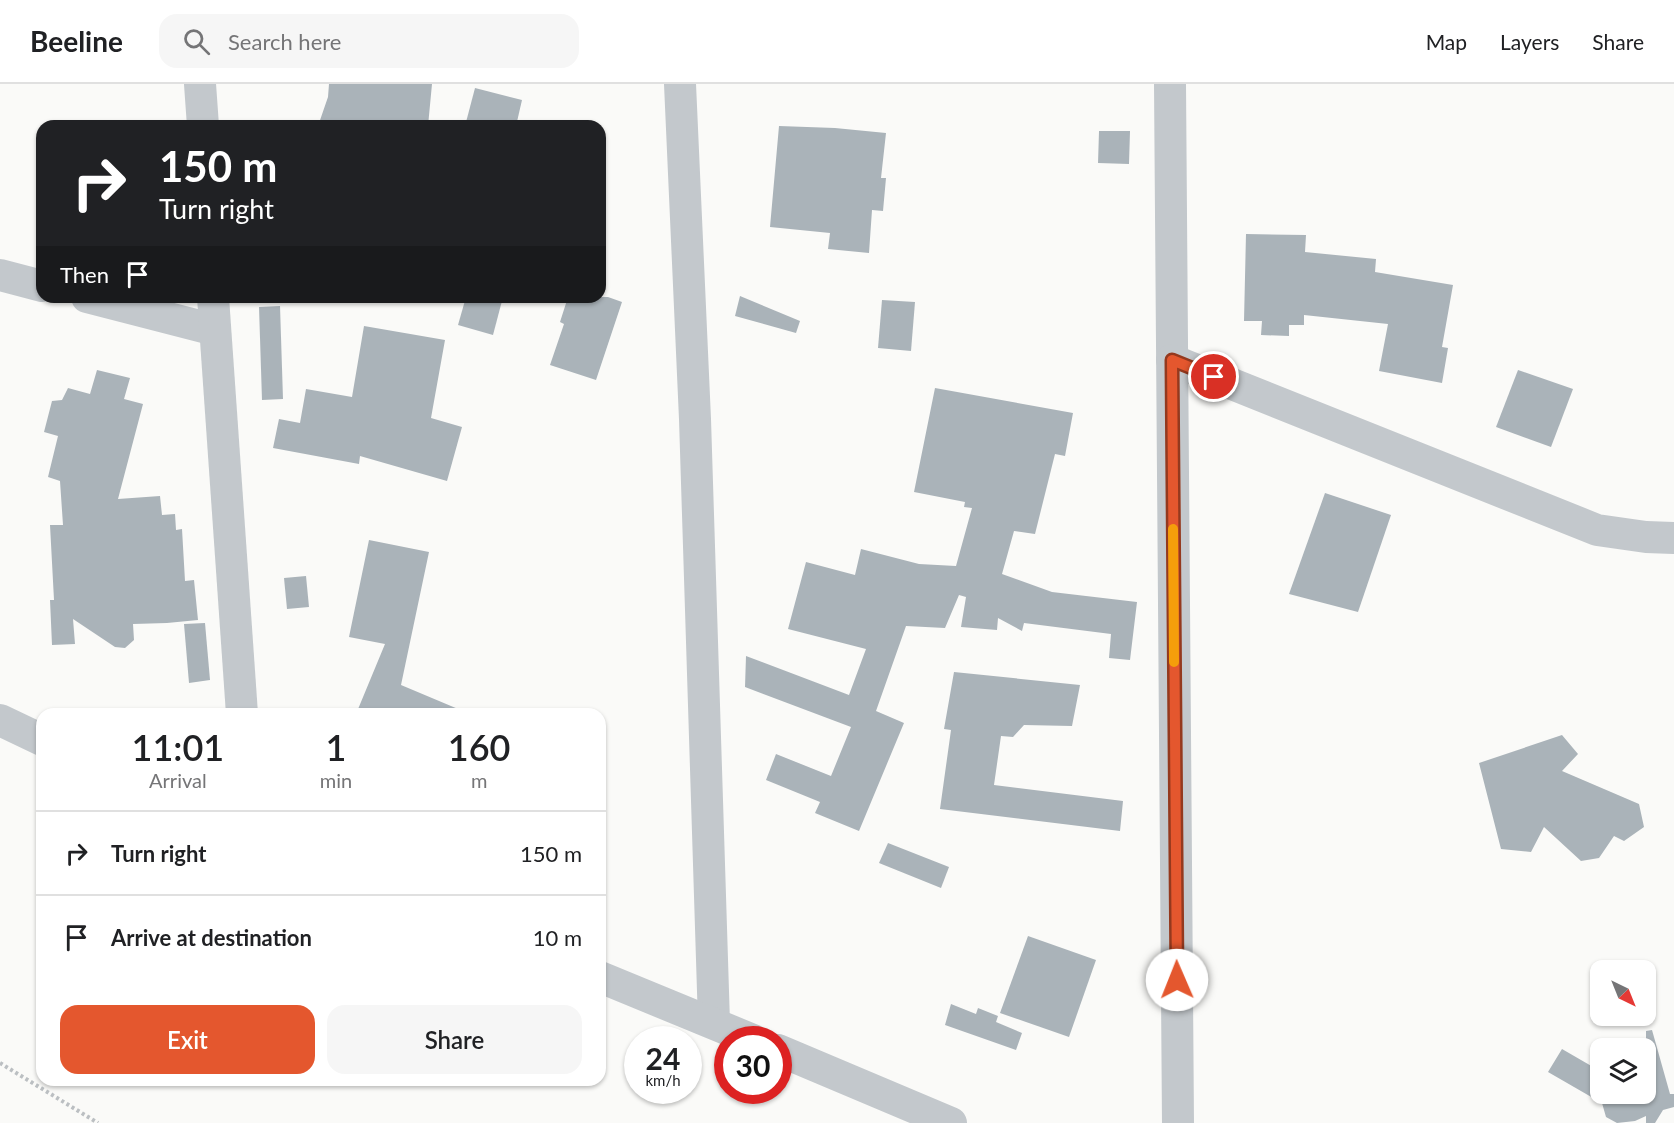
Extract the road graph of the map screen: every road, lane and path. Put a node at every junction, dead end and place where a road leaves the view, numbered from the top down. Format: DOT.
graph roads {
  1 [pos="200,84"];
  2 [pos="681,84"];
  3 [pos="1170,84"];
  4 [pos="203,120"];
  5 [pos="0,275"];
  6 [pos="36,284"];
  7 [pos="110,303"];
  8 [pos="214,303"];
  9 [pos="216,330"];
  10 [pos="1172,360"];
  11 [pos="1674,537"];
  12 [pos="242,708"];
  13 [pos="0,720"];
  14 [pos="36,737"];
  15 [pos="606,979"];
  16 [pos="714,1023"];
  17 [pos="721,1026"];
  18 [pos="792,1056"];
  19 [pos="0,1063"];
  20 [pos="36,1085"];
  21 [pos="38,1086"];
  22 [pos="98,1123"];
  23 [pos="951,1123"];
  24 [pos="1178,1123"];
  1 -- 4 [label="street"];
  2 -- 16 [label="street"];
  3 -- 10 [label="street"];
  5 -- 6 [label="street"];
  7 -- 9 [label="street"];
  8 -- 9 [label="street"];
  9 -- 12 [label="street"];
  10 -- 11 [label="street"];
  10 -- 24 [label="street"];
  13 -- 14 [label="street"];
  15 -- 16 [label="street"];
  16 -- 17 [label="street"];
  18 -- 23 [label="street"];
  19 -- 20 [label="path"];
  21 -- 22 [label="path"];
}
